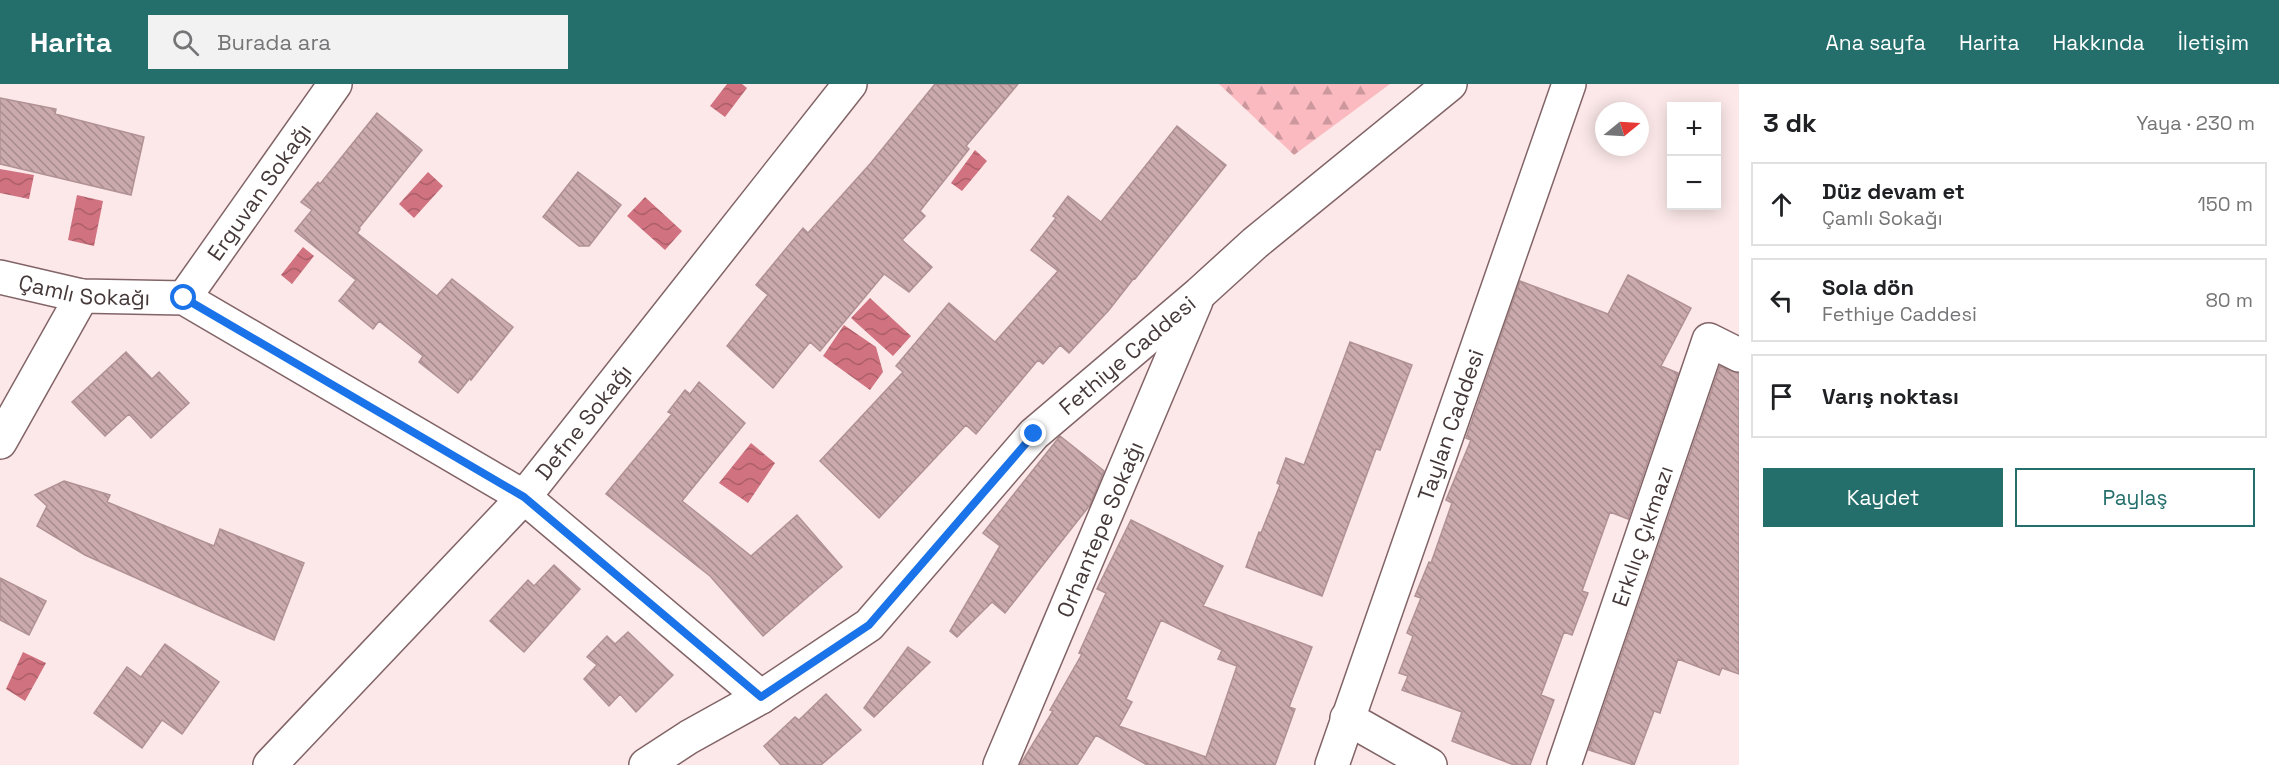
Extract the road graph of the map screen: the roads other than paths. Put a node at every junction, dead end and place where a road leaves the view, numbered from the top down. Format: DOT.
graph roads {
  1 [pos="335,84"];
  2 [pos="850,84"];
  3 [pos="1450,84"];
  4 [pos="1569,84"];
  5 [pos="0,277"];
  6 [pos="1199,294"];
  7 [pos="82,296"];
  8 [pos="184,298"];
  9 [pos="1739,356"];
  10 [pos="0,442"];
  11 [pos="524,497"];
  12 [pos="761,697"];
  13 [pos="1347,718"];
  14 [pos="270,765"];
  15 [pos="646,765"];
  16 [pos="1000,765"];
  17 [pos="1332,765"];
  18 [pos="1430,765"];
  19 [pos="1564,765"];
  1 -- 8 [label="street, Erguvan Sokağı"];
  2 -- 11 [label="street, Defne Sokağı"];
  3 -- 6 [label="street, Fethiye Caddesi"];
  4 -- 13 [label="street, Taylan Caddesi"];
  5 -- 7 [label="street, Çamlı Sokağı"];
  6 -- 12 [label="street, Fethiye Caddesi"];
  6 -- 16 [label="street, Orhantepe Sokağı"];
  7 -- 8 [label="street, Çamlı Sokağı"];
  7 -- 10 [label="street"];
  8 -- 11 [label="street, Çamlı Sokağı"];
  9 -- 19 [label="street, Erkılıç Çıkmazı"];
  11 -- 12 [label="street, Çamlı Sokağı"];
  11 -- 14 [label="street, Defne Sokağı"];
  12 -- 15 [label="street, Fethiye Caddesi"];
  13 -- 17 [label="street, Taylan Caddesi"];
  13 -- 18 [label="street"];
}
